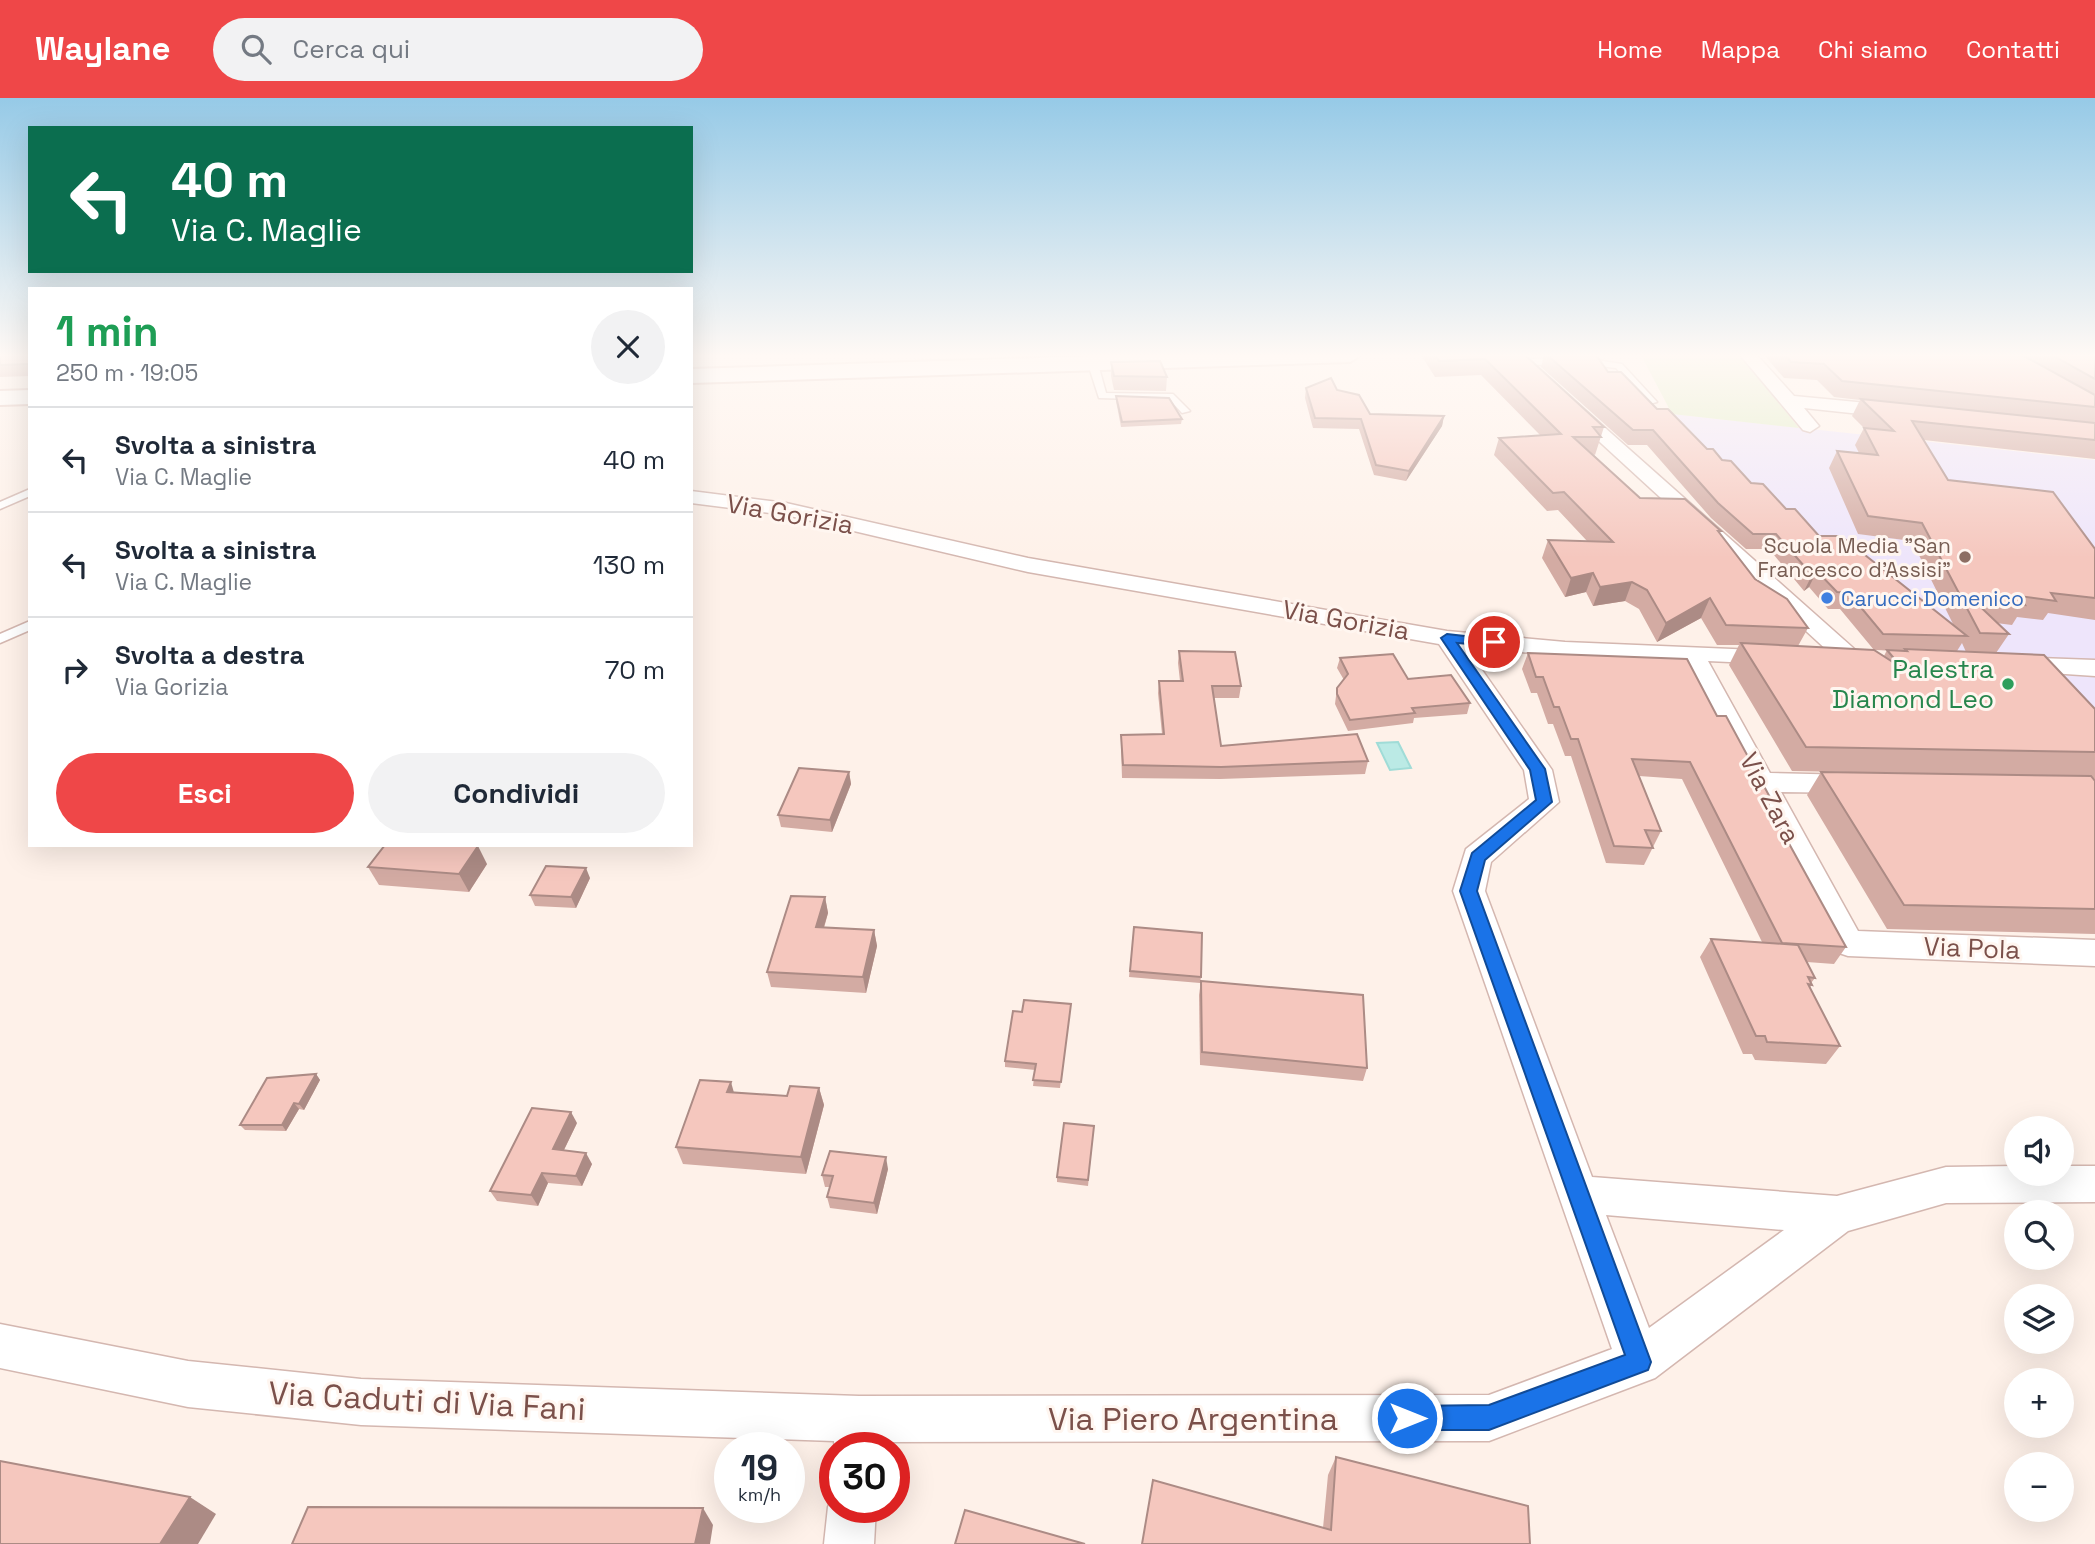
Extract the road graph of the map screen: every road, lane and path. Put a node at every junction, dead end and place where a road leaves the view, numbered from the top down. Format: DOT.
graph roads {
  1 [pos="1588,422"];
  2 [pos="1807,422"];
  3 [pos="1810,426"];
  4 [pos="28,493"];
  5 [pos="693,498"];
  6 [pos="0,506"];
  7 [pos="28,626"];
  8 [pos="1447,638"];
  9 [pos="0,639"];
  10 [pos="1691,653"];
  11 [pos="1851,659"];
  12 [pos="1878,660"];
  13 [pos="1986,664"];
  14 [pos="2095,668"];
  15 [pos="1762,782"];
  16 [pos="1887,784"];
  17 [pos="1848,943"];
  18 [pos="2095,953"];
  19 [pos="2095,1185"];
  20 [pos="1578,1194"];
  21 [pos="1837,1215"];
  22 [pos="0,1346"];
  23 [pos="1639,1362"];
  24 [pos="842,1432"];
  25 [pos="900,1432"];
  26 [pos="851,1523"];
  27 [pos="849,1544"];
  1 -- 11 [label="street"];
  2 -- 3 [label="street"];
  4 -- 6 [label="lane"];
  5 -- 8 [label="street, Via Gorizia"];
  7 -- 9 [label="lane"];
  8 -- 10 [label="street, Via Gorizia"];
  8 -- 20 [label="street"];
  10 -- 11 [label="street, Via Gorizia"];
  10 -- 15 [label="street, Via Zara"];
  11 -- 12 [label="street, Via Gorizia"];
  13 -- 14 [label="street"];
  15 -- 16 [label="street"];
  15 -- 17 [label="street, Via Zara"];
  17 -- 18 [label="street, Via Pola"];
  19 -- 21 [label="street, Via Piero Argentina"];
  20 -- 21 [label="street"];
  20 -- 23 [label="street"];
  21 -- 23 [label="street, Via Piero Argentina"];
  22 -- 24 [label="street, Via Caduti di Via Fani"];
  23 -- 25 [label="street, Via Piero Argentina"];
  26 -- 27 [label="street"];
}
